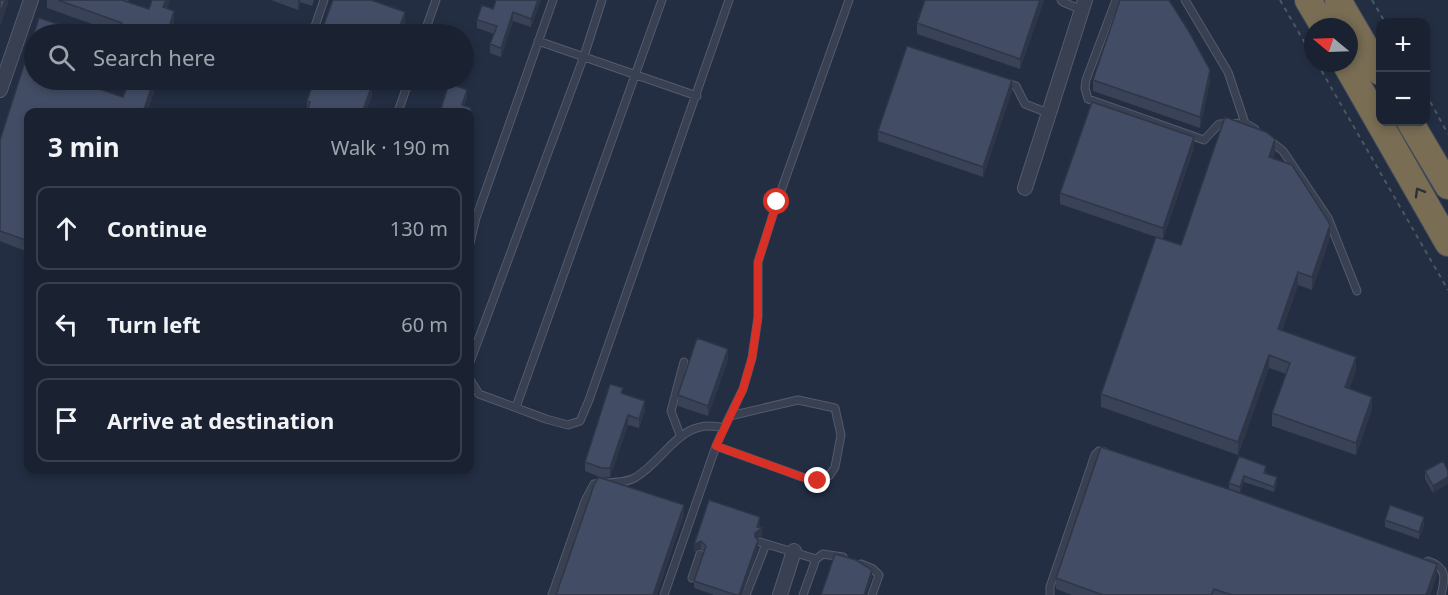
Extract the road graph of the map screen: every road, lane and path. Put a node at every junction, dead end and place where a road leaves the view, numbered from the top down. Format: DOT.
graph roads {
  1 [pos="31,0"];
  2 [pos="324,0"];
  3 [pos="436,0"];
  4 [pos="552,0"];
  5 [pos="602,0"];
  6 [pos="662,0"];
  7 [pos="729,0"];
  8 [pos="849,0"];
  9 [pos="1061,0"];
  10 [pos="1116,0"];
  11 [pos="1185,0"];
  12 [pos="1280,0"];
  13 [pos="1308,0"];
  14 [pos="1338,0"];
  15 [pos="1372,0"];
  16 [pos="1083,5"];
  17 [pos="1319,18"];
  18 [pos="1383,18"];
  19 [pos="315,24"];
  20 [pos="428,24"];
  21 [pos="538,41"];
  22 [pos="1304,41"];
  23 [pos="584,56"];
  24 [pos="1376,65"];
  25 [pos="1322,72"];
  26 [pos="1350,72"];
  27 [pos="636,75"];
  28 [pos="994,79"];
  29 [pos="0,90"];
  30 [pos="406,90"];
  31 [pos="697,96"];
  32 [pos="1430,103"];
  33 [pos="399,108"];
  34 [pos="1048,113"];
  35 [pos="1245,123"];
  36 [pos="1412,126"];
  37 [pos="1448,134"];
  38 [pos="1448,186"];
  39 [pos="1025,188"];
  40 [pos="474,226"];
  41 [pos="1448,243"];
  42 [pos="1448,290"];
  43 [pos="1357,291"];
  44 [pos="474,351"];
  45 [pos="684,362"];
  46 [pos="474,386"];
  47 [pos="516,407"];
  48 [pos="730,416"];
  49 [pos="724,428"];
  50 [pos="680,435"];
  51 [pos="716,446"];
  52 [pos="1117,456"];
  53 [pos="794,551"];
  54 [pos="700,554"];
  55 [pos="1416,557"];
  56 [pos="816,559"];
  57 [pos="847,559"];
  58 [pos="856,562"];
  59 [pos="692,578"];
  60 [pos="552,595"];
  61 [pos="664,595"];
  62 [pos="746,595"];
  63 [pos="780,595"];
  64 [pos="803,595"];
  65 [pos="872,595"];
  66 [pos="1050,595"];
  67 [pos="1441,595"];
  1 -- 29 [label="street"];
  2 -- 19 [label="lane"];
  3 -- 20 [label="lane"];
  4 -- 21 [label="lane"];
  5 -- 23 [label="lane"];
  6 -- 27 [label="lane"];
  7 -- 31 [label="lane"];
  8 -- 48 [label="lane"];
  9 -- 16 [label="lane"];
  10 -- 35 [label="lane"];
  11 -- 35 [label="lane"];
  12 -- 22 [label="path"];
  13 -- 17 [label="highway"];
  14 -- 24 [label="highway"];
  15 -- 18 [label="path"];
  16 -- 34 [label="street"];
  21 -- 23 [label="lane"];
  21 -- 40 [label="lane"];
  23 -- 27 [label="lane"];
  23 -- 44 [label="lane"];
  25 -- 42 [label="path"];
  41 -- 26 [label="highway, one-way"];
  27 -- 31 [label="lane"];
  27 -- 47 [label="lane"];
  28 -- 34 [label="lane"];
  30 -- 33 [label="lane"];
  31 -- 47 [label="lane"];
  32 -- 37 [label="path"];
  34 -- 39 [label="street"];
  35 -- 43 [label="lane"];
  36 -- 38 [label="highway"];
  45 -- 50 [label="lane"];
  46 -- 47 [label="lane"];
  48 -- 49 [label="lane"];
  48 -- 51 [label="lane"];
  49 -- 50 [label="lane"];
  49 -- 51 [label="lane"];
  50 -- 60 [label="lane"];
  51 -- 61 [label="lane"];
  52 -- 66 [label="lane"];
  53 -- 56 [label="lane"];
  53 -- 62 [label="lane"];
  53 -- 63 [label="street"];
  54 -- 59 [label="lane"];
  55 -- 67 [label="lane"];
  56 -- 57 [label="lane"];
  56 -- 64 [label="lane"];
  58 -- 65 [label="lane"];
}
